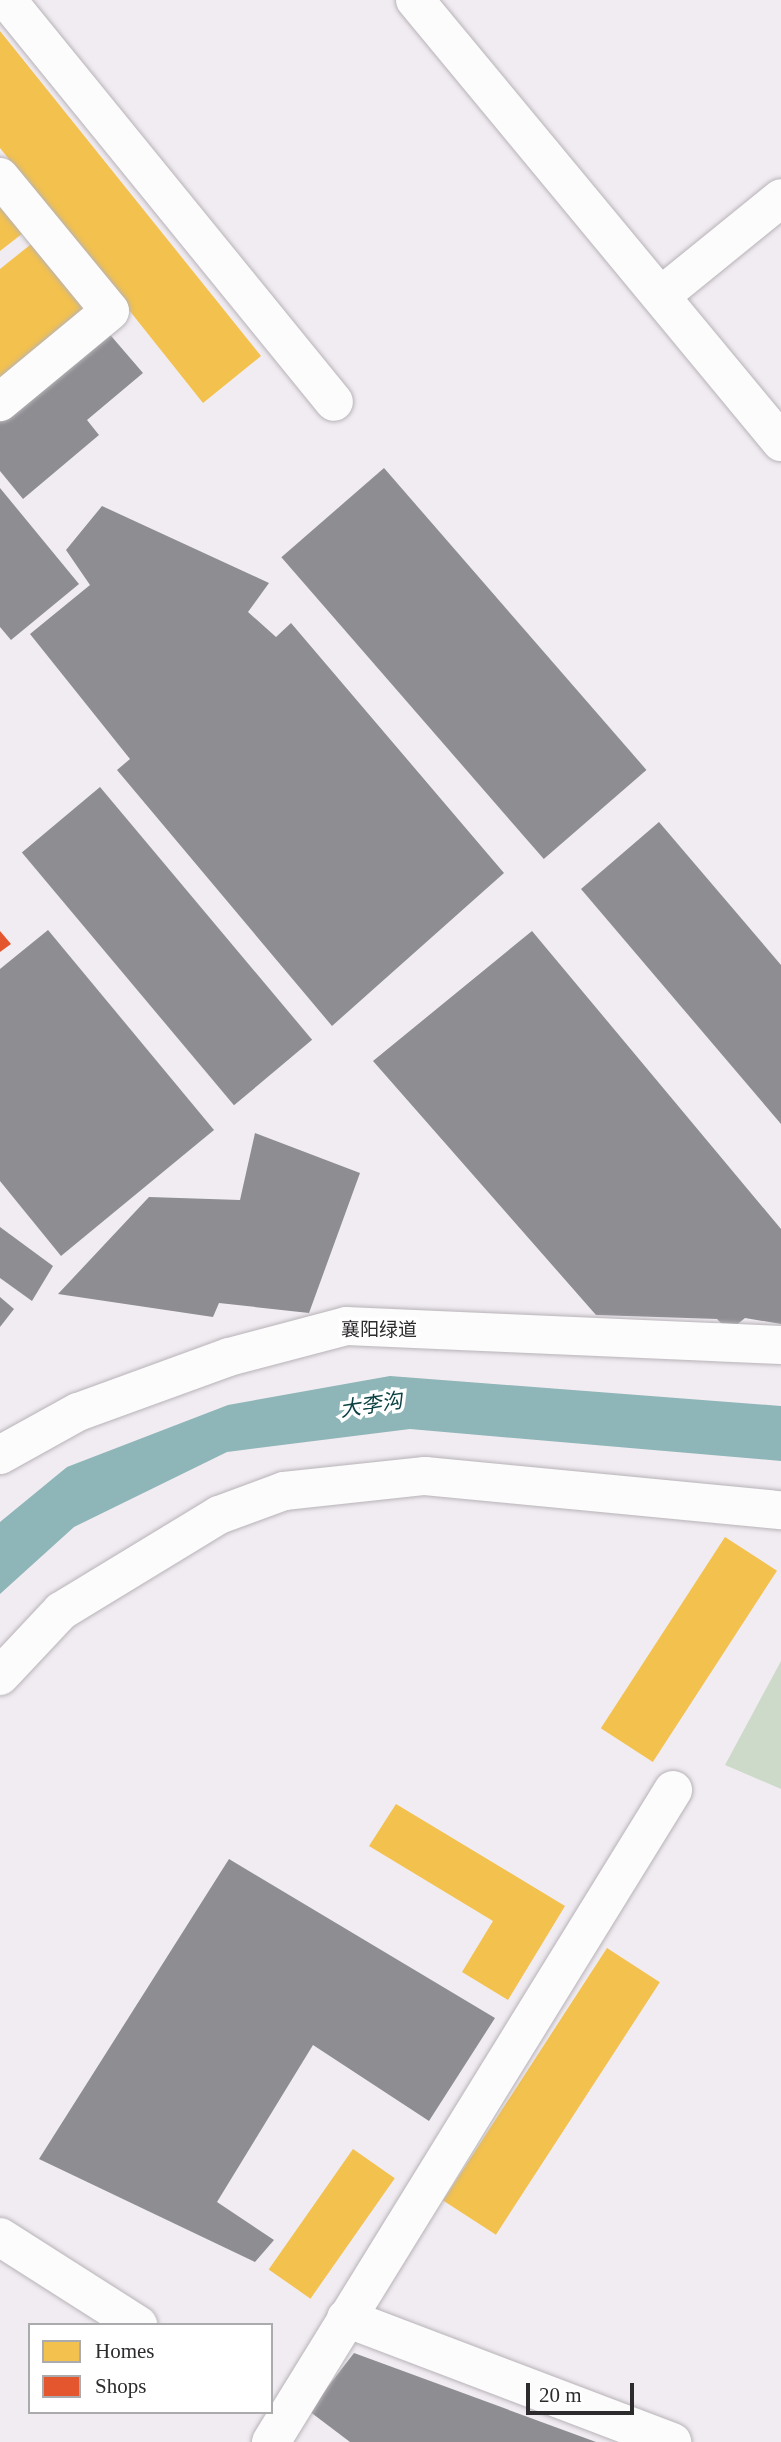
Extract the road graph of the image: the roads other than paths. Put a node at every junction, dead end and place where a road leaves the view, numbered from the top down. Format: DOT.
graph roads {
  1 [pos="7,0"];
  2 [pos="415,0"];
  3 [pos="0,177"];
  4 [pos="781,198"];
  5 [pos="663,294"];
  6 [pos="0,402"];
  7 [pos="334,402"];
  8 [pos="781,442"];
  9 [pos="781,1345"];
  10 [pos="0,1455"];
  11 [pos="781,1510"];
  12 [pos="0,1676"];
  13 [pos="673,1790"];
  14 [pos="0,2237"];
  15 [pos="346,2318"];
  16 [pos="135,2323"];
  17 [pos="276,2424"];
  18 [pos="672,2442"];
  1 -- 7 [label="street"];
  2 -- 5 [label="street"];
  3 -- 6 [label="street"];
  4 -- 5 [label="street"];
  5 -- 8 [label="street"];
  9 -- 10 [label="street, 襄阳绿道"];
  11 -- 12 [label="street"];
  13 -- 15 [label="street"];
  14 -- 16 [label="street"];
  15 -- 17 [label="street"];
  15 -- 18 [label="street"];
}
